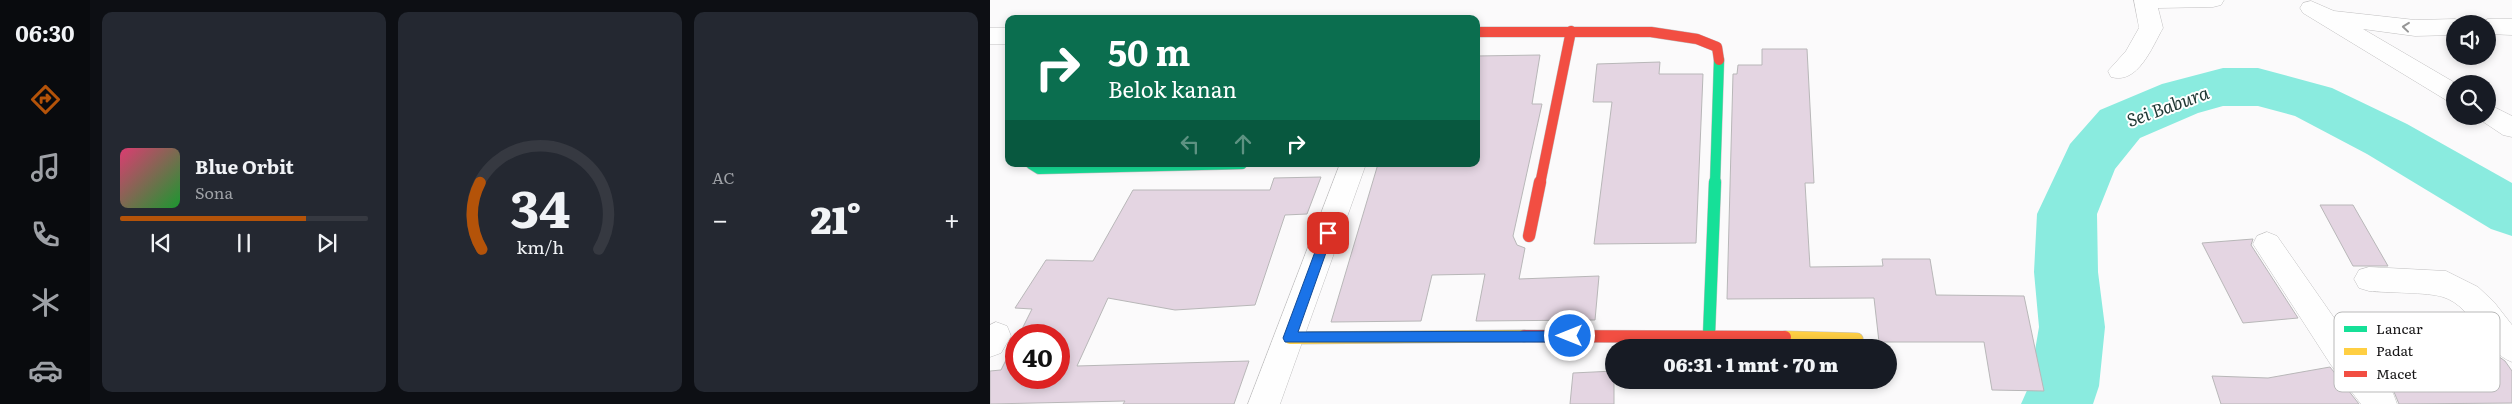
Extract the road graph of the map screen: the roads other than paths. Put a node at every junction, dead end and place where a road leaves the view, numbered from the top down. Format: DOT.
graph roads {
  1 [pos="2146,0"];
  2 [pos="2213,0"];
  3 [pos="2304,4"];
  4 [pos="2446,27"];
  5 [pos="2496,27"];
  6 [pos="2512,27"];
  7 [pos="1571,31"];
  8 [pos="1480,32"];
  9 [pos="990,36"];
  10 [pos="1005,36"];
  11 [pos="2120,71"];
  12 [pos="2446,89"];
  13 [pos="2496,118"];
  14 [pos="2512,128"];
  15 [pos="1034,167"];
  16 [pos="1120,167"];
  17 [pos="1352,167"];
  18 [pos="1529,236"];
  19 [pos="2267,244"];
  20 [pos="2369,279"];
  21 [pos="2485,312"];
  22 [pos="2500,332"];
  23 [pos="1709,336"];
  24 [pos="1290,338"];
  25 [pos="1857,339"];
  26 [pos="2334,343"];
  27 [pos="2512,348"];
  28 [pos="2371,392"];
  29 [pos="1264,404"];
  30 [pos="2381,404"];
  1 -- 2 [label="street"];
  1 -- 11 [label="street"];
  4 -- 3 [label="street, one-way"];
  3 -- 12 [label="street"];
  5 -- 6 [label="street"];
  7 -- 8 [label="street"];
  7 -- 18 [label="street"];
  7 -- 23 [label="street"];
  9 -- 10 [label="street"];
  13 -- 14 [label="street"];
  15 -- 16 [label="street"];
  17 -- 24 [label="street"];
  19 -- 26 [label="street"];
  20 -- 21 [label="street"];
  22 -- 27 [label="street"];
  23 -- 24 [label="street"];
  23 -- 25 [label="street"];
  24 -- 29 [label="street"];
  28 -- 30 [label="street"];
}
